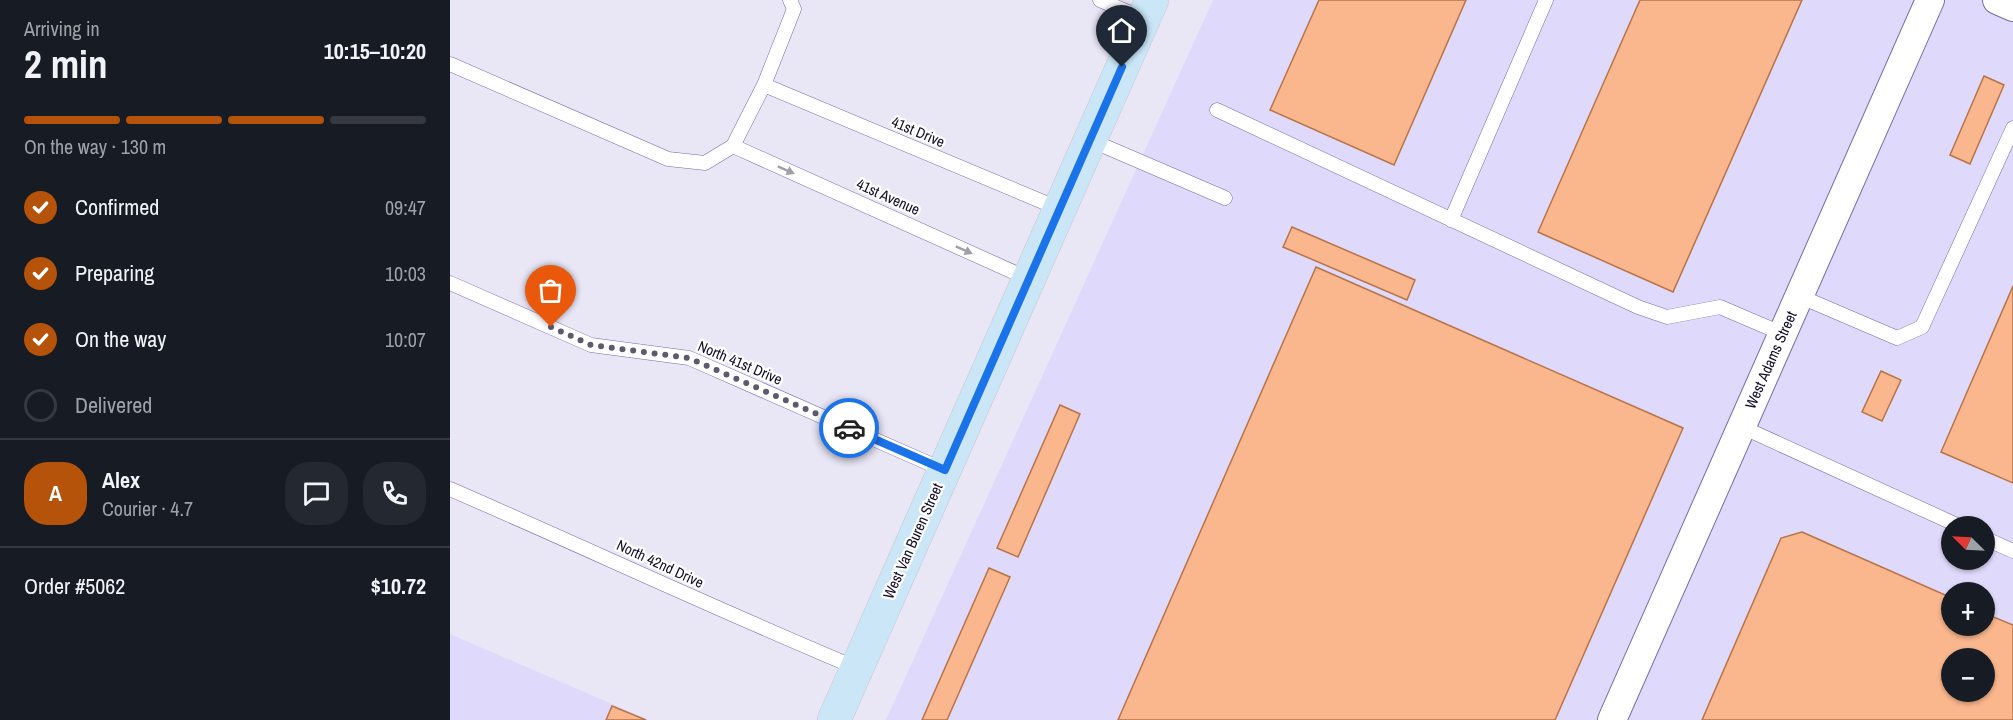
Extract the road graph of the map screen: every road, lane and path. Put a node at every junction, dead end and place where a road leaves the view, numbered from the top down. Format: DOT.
graph roads {
  1 [pos="790,0"];
  2 [pos="1100,0"];
  3 [pos="1546,0"];
  4 [pos="1930,0"];
  5 [pos="1997,0"];
  6 [pos="2013,7"];
  7 [pos="1148,10"];
  8 [pos="450,64"];
  9 [pos="764,86"];
  10 [pos="1217,111"];
  11 [pos="2013,128"];
  12 [pos="1090,140"];
  13 [pos="733,146"];
  14 [pos="1225,198"];
  15 [pos="1060,209"];
  16 [pos="1451,220"];
  17 [pos="1029,279"];
  18 [pos="450,283"];
  19 [pos="1799,297"];
  20 [pos="1783,334"];
  21 [pos="1742,426"];
  22 [pos="945,470"];
  23 [pos="450,489"];
  24 [pos="1941,518"];
  25 [pos="1995,543"];
  26 [pos="2013,551"];
  27 [pos="857,668"];
  28 [pos="834,720"];
  29 [pos="1612,720"];
  1 -- 9 [label="lane"];
  2 -- 7 [label="lane"];
  3 -- 16 [label="lane"];
  4 -- 19 [label="street, West Adams Street"];
  5 -- 6 [label="street"];
  7 -- 12 [label="main road, West Van Buren Street"];
  8 -- 13 [label="lane"];
  9 -- 13 [label="lane"];
  9 -- 15 [label="lane, 41st Drive"];
  10 -- 16 [label="lane"];
  11 -- 19 [label="lane"];
  12 -- 14 [label="lane"];
  12 -- 15 [label="main road, West Van Buren Street"];
  13 -- 17 [label="lane, 41st Avenue, one-way"];
  15 -- 17 [label="main road, West Van Buren Street"];
  16 -- 20 [label="lane"];
  17 -- 22 [label="main road, West Van Buren Street"];
  18 -- 22 [label="lane, North 41st Drive"];
  19 -- 20 [label="street, West Adams Street"];
  20 -- 21 [label="street, West Adams Street"];
  21 -- 24 [label="lane"];
  21 -- 29 [label="street, West Adams Street"];
  22 -- 27 [label="main road, West Van Buren Street"];
  23 -- 27 [label="lane, North 42nd Drive"];
  25 -- 26 [label="lane"];
  27 -- 28 [label="main road, West Van Buren Street"];
}
